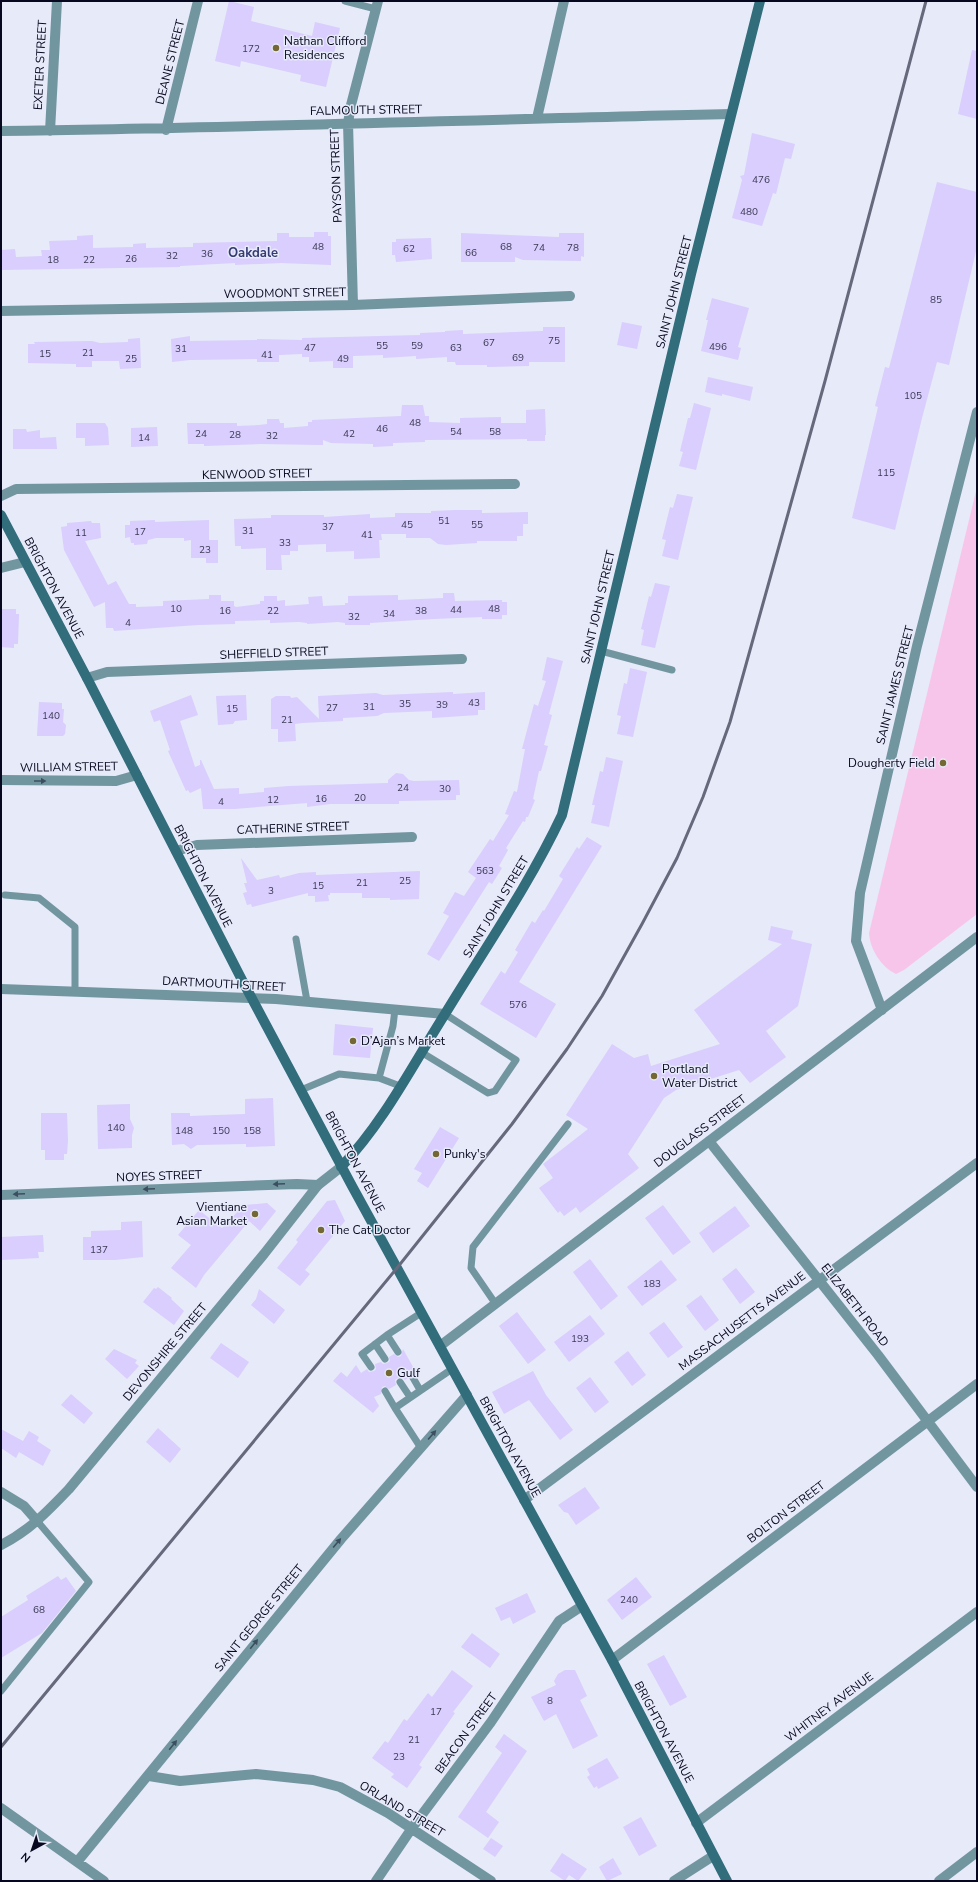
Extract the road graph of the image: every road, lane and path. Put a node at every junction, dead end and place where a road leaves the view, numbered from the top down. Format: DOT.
graph roads {
  1 [pos="57,1"];
  2 [pos="198,1"];
  3 [pos="345,1"];
  4 [pos="564,1"];
  5 [pos="760,1"];
  6 [pos="377,5"];
  7 [pos="731,114"];
  8 [pos="537,118"];
  9 [pos="348,123"];
  10 [pos="166,130"];
  11 [pos="50,131"];
  12 [pos="1,132"];
  13 [pos="570,296"];
  14 [pos="353,305"];
  15 [pos="1,311"];
  16 [pos="977,412"];
  17 [pos="515,484"];
  18 [pos="1,496"];
  19 [pos="1,515"];
  20 [pos="25,562"];
  21 [pos="1,568"];
  22 [pos="600,651"];
  23 [pos="462,659"];
  24 [pos="672,670"];
  25 [pos="87,678"];
  26 [pos="137,775"];
  27 [pos="1,780"];
  28 [pos="412,837"];
  29 [pos="176,851"];
  30 [pos="5,895"];
  31 [pos="977,937"];
  32 [pos="296,939"];
  33 [pos="1,989"];
  34 [pos="75,991"];
  35 [pos="252,998"];
  36 [pos="307,1001"];
  37 [pos="395,1009"];
  38 [pos="882,1010"];
  39 [pos="444,1014"];
  40 [pos="421,1052"];
  41 [pos="379,1078"];
  42 [pos="400,1086"];
  43 [pos="301,1090"];
  44 [pos="568,1124"];
  45 [pos="709,1141"];
  46 [pos="977,1163"];
  47 [pos="341,1166"];
  48 [pos="318,1185"];
  49 [pos="1,1195"];
  50 [pos="819,1280"];
  51 [pos="495,1303"];
  52 [pos="421,1313"];
  53 [pos="387,1335"];
  54 [pos="375,1344"];
  55 [pos="440,1346"];
  56 [pos="398,1352"];
  57 [pos="385,1359"];
  58 [pos="371,1367"];
  59 [pos="452,1369"];
  60 [pos="412,1376"];
  61 [pos="400,1382"];
  62 [pos="977,1384"];
  63 [pos="420,1390"];
  64 [pos="385,1391"];
  65 [pos="467,1396"];
  66 [pos="410,1397"];
  67 [pos="395,1408"];
  68 [pos="927,1422"];
  69 [pos="421,1448"];
  70 [pos="977,1487"];
  71 [pos="1,1492"];
  72 [pos="524,1500"];
  73 [pos="38,1522"];
  74 [pos="1,1545"];
  75 [pos="582,1606"];
  76 [pos="977,1612"];
  77 [pos="612,1660"];
  78 [pos="1,1691"];
  79 [pos="149,1776"];
  80 [pos="1,1808"];
  81 [pos="696,1823"];
  82 [pos="412,1828"];
  83 [pos="977,1852"];
  84 [pos="713,1856"];
  85 [pos="77,1862"];
  86 [pos="104,1881"];
  87 [pos="376,1881"];
  88 [pos="491,1881"];
  89 [pos="674,1881"];
  90 [pos="727,1881"];
  91 [pos="938,1881"];
  1 -- 11 [label="street, EXETER STREET"];
  2 -- 10 [label="street, DEANE STREET"];
  3 -- 6 [label="lane"];
  4 -- 8 [label="street"];
  5 -- 7 [label="main road, SAINT JOHN STREET"];
  6 -- 9 [label="street, PAYSON STREET"];
  7 -- 8 [label="street, FALMOUTH STREET"];
  7 -- 22 [label="main road, SAINT JOHN STREET"];
  8 -- 9 [label="street, FALMOUTH STREET"];
  9 -- 10 [label="street, FALMOUTH STREET"];
  9 -- 14 [label="street, PAYSON STREET"];
  10 -- 11 [label="street, FALMOUTH STREET"];
  11 -- 12 [label="street, FALMOUTH STREET"];
  13 -- 14 [label="street, WOODMONT STREET"];
  14 -- 15 [label="street, WOODMONT STREET"];
  16 -- 38 [label="street, SAINT JAMES STREET"];
  17 -- 18 [label="street, KENWOOD STREET"];
  19 -- 20 [label="main road, BRIGHTON AVENUE"];
  20 -- 21 [label="street"];
  20 -- 25 [label="main road, BRIGHTON AVENUE"];
  22 -- 24 [label="lane"];
  22 -- 39 [label="main road, SAINT JOHN STREET"];
  23 -- 25 [label="street, SHEFFIELD STREET"];
  25 -- 26 [label="main road, BRIGHTON AVENUE"];
  27 -- 26 [label="street, WILLIAM STREET, one-way"];
  26 -- 29 [label="main road, BRIGHTON AVENUE"];
  28 -- 29 [label="street, CATHERINE STREET"];
  29 -- 35 [label="main road, BRIGHTON AVENUE"];
  30 -- 34 [label="lane"];
  31 -- 38 [label="street, DOUGLASS STREET"];
  32 -- 36 [label="lane"];
  33 -- 34 [label="street, DARTMOUTH STREET"];
  34 -- 35 [label="street, DARTMOUTH STREET"];
  35 -- 36 [label="street, DARTMOUTH STREET"];
  35 -- 43 [label="main road, BRIGHTON AVENUE"];
  36 -- 37 [label="street, DARTMOUTH STREET"];
  37 -- 39 [label="street, DARTMOUTH STREET"];
  37 -- 41 [label="lane"];
  38 -- 45 [label="street, DOUGLASS STREET"];
  39 -- 40 [label="main road, SAINT JOHN STREET"];
  39 -- 40 [label="lane"];
  40 -- 42 [label="main road, SAINT JOHN STREET"];
  41 -- 42 [label="lane"];
  41 -- 43 [label="lane"];
  42 -- 47 [label="main road, SAINT JOHN STREET"];
  43 -- 47 [label="main road, BRIGHTON AVENUE"];
  44 -- 51 [label="lane"];
  45 -- 50 [label="street, ELIZABETH ROAD"];
  45 -- 51 [label="street, DOUGLASS STREET"];
  46 -- 50 [label="street, MASSACHUSETTS AVENUE"];
  47 -- 48 [label="street, DEVONSHIRE STREET"];
  47 -- 52 [label="main road, BRIGHTON AVENUE"];
  48 -- 49 [label="street, NOYES STREET, one-way"];
  48 -- 73 [label="street, DEVONSHIRE STREET"];
  50 -- 68 [label="street, ELIZABETH ROAD"];
  50 -- 72 [label="street, MASSACHUSETTS AVENUE"];
  51 -- 55 [label="street, DOUGLASS STREET"];
  52 -- 53 [label="lane"];
  52 -- 55 [label="main road, BRIGHTON AVENUE"];
  53 -- 54 [label="lane"];
  53 -- 56 [label="lane"];
  54 -- 57 [label="lane"];
  54 -- 58 [label="lane"];
  55 -- 59 [label="main road, BRIGHTON AVENUE"];
  59 -- 63 [label="lane"];
  59 -- 65 [label="main road, BRIGHTON AVENUE"];
  60 -- 63 [label="lane"];
  61 -- 66 [label="lane"];
  62 -- 68 [label="street, BOLTON STREET"];
  63 -- 66 [label="lane"];
  64 -- 67 [label="lane"];
  69 -- 65 [label="street, SAINT GEORGE STREET, one-way"];
  65 -- 72 [label="main road, BRIGHTON AVENUE"];
  66 -- 67 [label="lane"];
  67 -- 69 [label="lane"];
  68 -- 70 [label="street, ELIZABETH ROAD"];
  68 -- 77 [label="street, BOLTON STREET"];
  79 -- 69 [label="street, SAINT GEORGE STREET, one-way"];
  71 -- 73 [label="street"];
  72 -- 75 [label="main road, BRIGHTON AVENUE"];
  73 -- 74 [label="street, DEVONSHIRE STREET"];
  73 -- 78 [label="lane"];
  75 -- 77 [label="main road, BRIGHTON AVENUE"];
  75 -- 82 [label="street, BEACON STREET"];
  76 -- 81 [label="street, WHITNEY AVENUE"];
  77 -- 81 [label="main road, BRIGHTON AVENUE"];
  79 -- 82 [label="street, ORLAND STREET"];
  79 -- 85 [label="street, SAINT GEORGE STREET"];
  80 -- 85 [label="street"];
  81 -- 84 [label="main road, BRIGHTON AVENUE"];
  82 -- 87 [label="street, BEACON STREET"];
  82 -- 88 [label="street, ORLAND STREET"];
  83 -- 91 [label="street"];
  84 -- 89 [label="street"];
  84 -- 90 [label="main road, BRIGHTON AVENUE"];
  85 -- 86 [label="street"];
}
